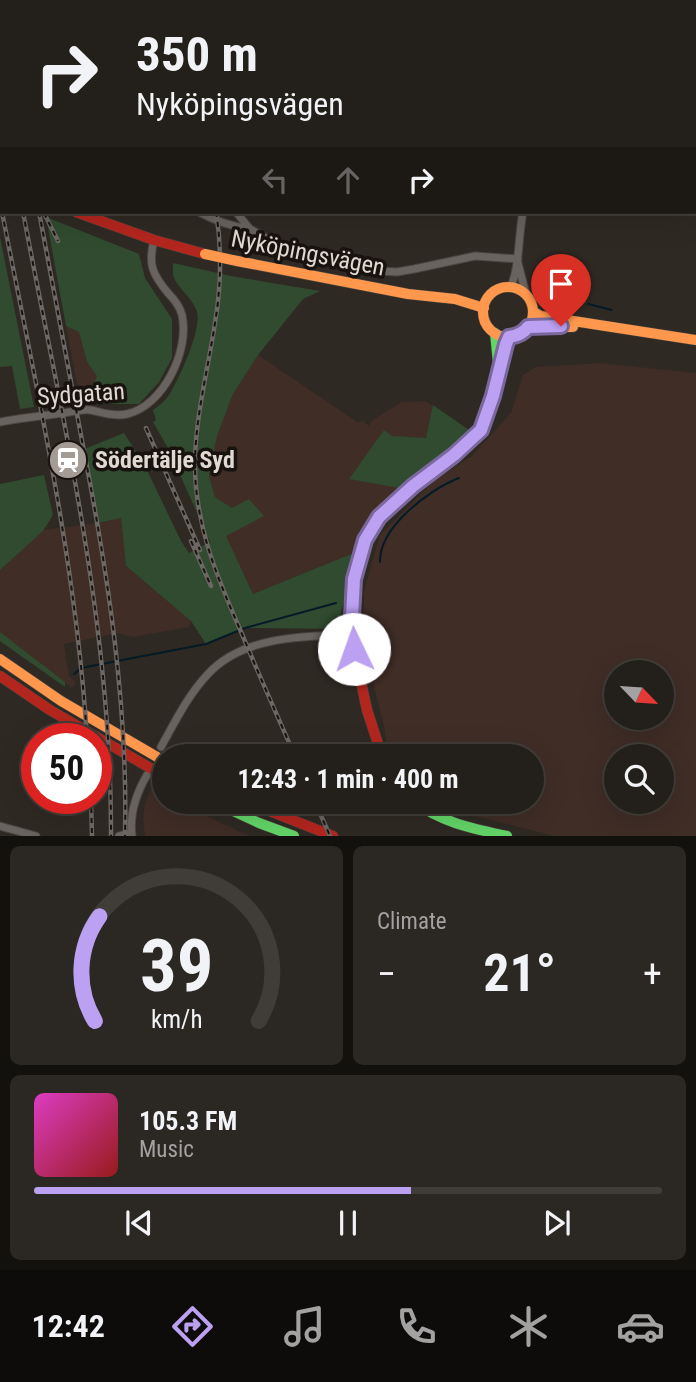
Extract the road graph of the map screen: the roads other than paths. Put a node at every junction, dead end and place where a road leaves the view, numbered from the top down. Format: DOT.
graph roads {
  1 [pos="82,214"];
  2 [pos="96,214"];
  3 [pos="203,214"];
  4 [pos="238,214"];
  5 [pos="523,214"];
  6 [pos="250,229"];
  7 [pos="155,240"];
  8 [pos="518,259"];
  9 [pos="511,288"];
  10 [pos="526,294"];
  11 [pos="490,295"];
  12 [pos="456,299"];
  13 [pos="484,308"];
  14 [pos="534,312"];
  15 [pos="528,327"];
  16 [pos="608,327"];
  17 [pos="495,333"];
  18 [pos="509,337"];
  19 [pos="696,340"];
  20 [pos="499,370"];
  21 [pos="0,422"];
  22 [pos="351,635"];
  23 [pos="0,659"];
  24 [pos="0,676"];
  25 [pos="163,744"];
  26 [pos="378,744"];
  27 [pos="152,754"];
  28 [pos="152,769"];
  29 [pos="147,775"];
  30 [pos="241,814"];
  31 [pos="277,814"];
  32 [pos="433,814"];
  33 [pos="0,826"];
  34 [pos="132,835"];
  35 [pos="36,836"];
  36 [pos="119,836"];
  37 [pos="294,836"];
  38 [pos="332,836"];
  39 [pos="507,836"];
  1 -- 7 [label="main road, Nyköpingsvägen"];
  2 -- 7 [label="main road, Nyköpingsvägen"];
  3 -- 6 [label="street"];
  4 -- 6 [label="street"];
  5 -- 8 [label="street"];
  6 -- 8 [label="street"];
  7 -- 12 [label="main road, Nyköpingsvägen, bridge"];
  7 -- 21 [label="street, Sydgatan"];
  8 -- 9 [label="street"];
  8 -- 10 [label="street"];
  9 -- 10 [label="main road"];
  9 -- 11 [label="main road"];
  10 -- 14 [label="main road"];
  11 -- 12 [label="main road, Nyköpingsvägen"];
  11 -- 13 [label="main road"];
  12 -- 13 [label="main road, Nyköpingsvägen"];
  13 -- 17 [label="main road"];
  14 -- 15 [label="main road"];
  14 -- 16 [label="main road"];
  15 -- 16 [label="main road"];
  15 -- 18 [label="main road"];
  16 -- 19 [label="main road"];
  17 -- 18 [label="main road"];
  17 -- 20 [label="main road"];
  18 -- 20 [label="main road"];
  20 -- 22 [label="main road"];
  22 -- 25 [label="street"];
  22 -- 26 [label="main road"];
  23 -- 27 [label="main road"];
  24 -- 28 [label="main road"];
  29 -- 34 [label="street"];
  30 -- 37 [label="main road"];
  31 -- 38 [label="main road"];
  32 -- 39 [label="main road"];
  33 -- 35 [label="street"];
  34 -- 36 [label="street"];
}
